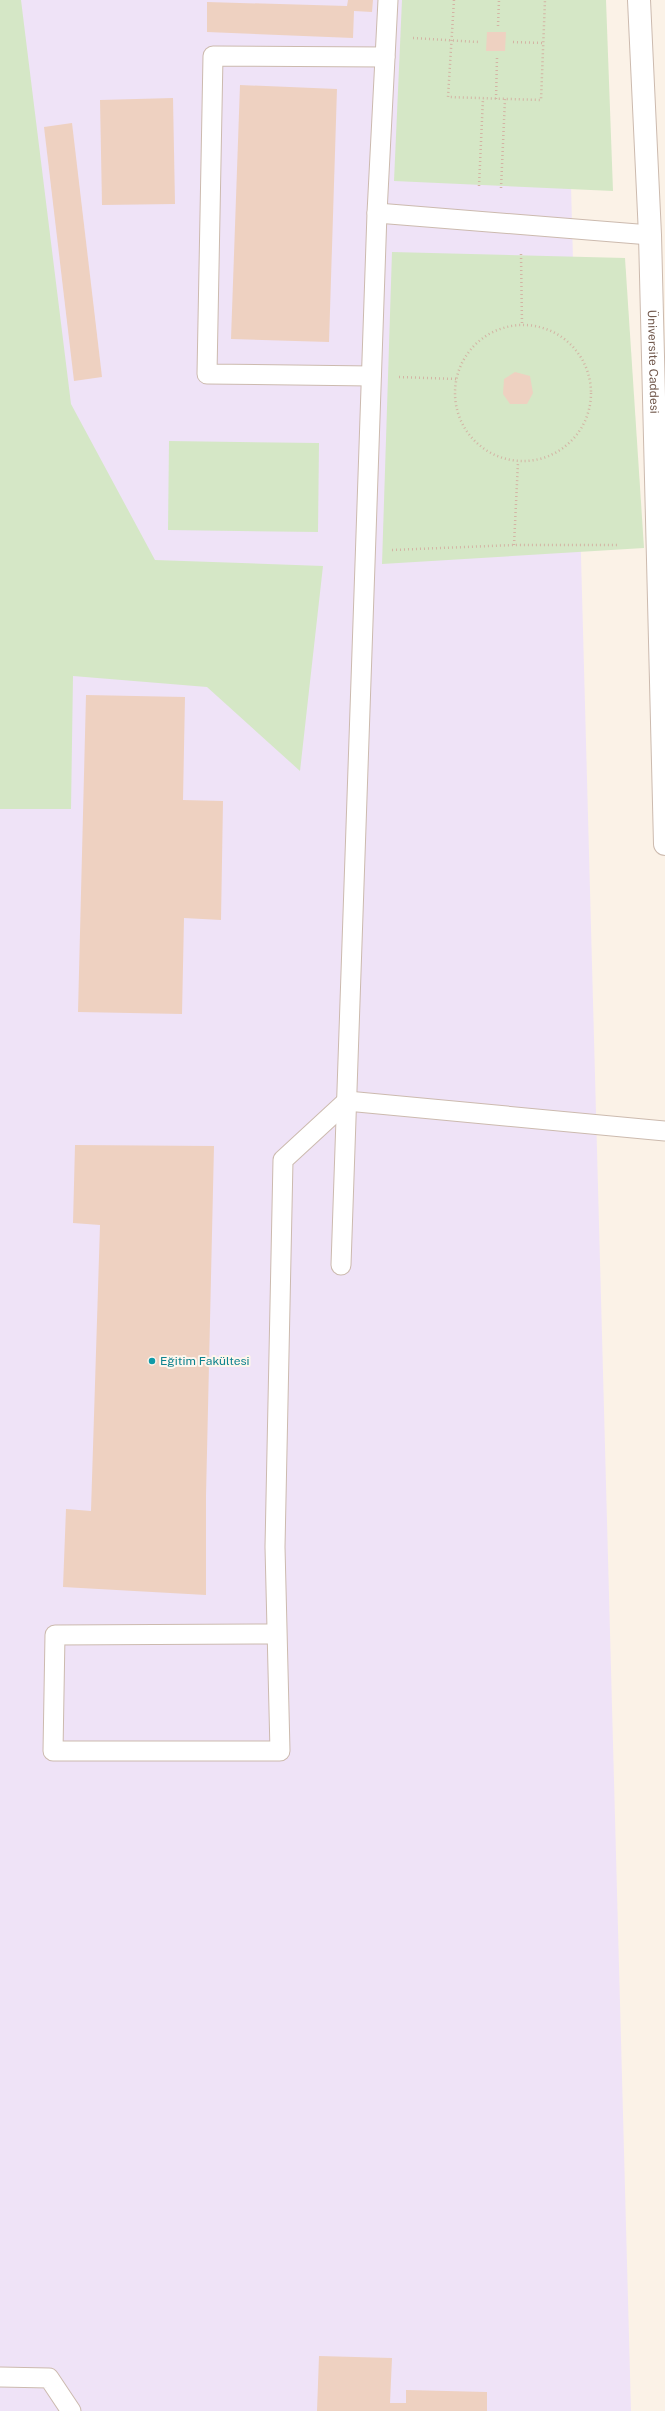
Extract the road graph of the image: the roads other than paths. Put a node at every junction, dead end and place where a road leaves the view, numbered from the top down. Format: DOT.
graph roads {
  1 [pos="388,0"];
  2 [pos="639,0"];
  3 [pos="385,57"];
  4 [pos="377,213"];
  5 [pos="650,235"];
  6 [pos="371,376"];
  7 [pos="665,844"];
  8 [pos="346,1101"];
  9 [pos="665,1131"];
  10 [pos="341,1265"];
  11 [pos="277,1634"];
  12 [pos="0,2377"];
  13 [pos="71,2411"];
  1 -- 3 [label="lane"];
  2 -- 5 [label="street, Üniversite Caddesi"];
  3 -- 4 [label="lane"];
  3 -- 6 [label="lane"];
  4 -- 5 [label="lane"];
  4 -- 6 [label="lane"];
  5 -- 7 [label="street, Üniversite Caddesi"];
  6 -- 8 [label="lane"];
  8 -- 9 [label="lane"];
  8 -- 10 [label="lane"];
  8 -- 11 [label="lane"];
  11 -- 11 [label="lane"];
  12 -- 13 [label="lane"];
}
